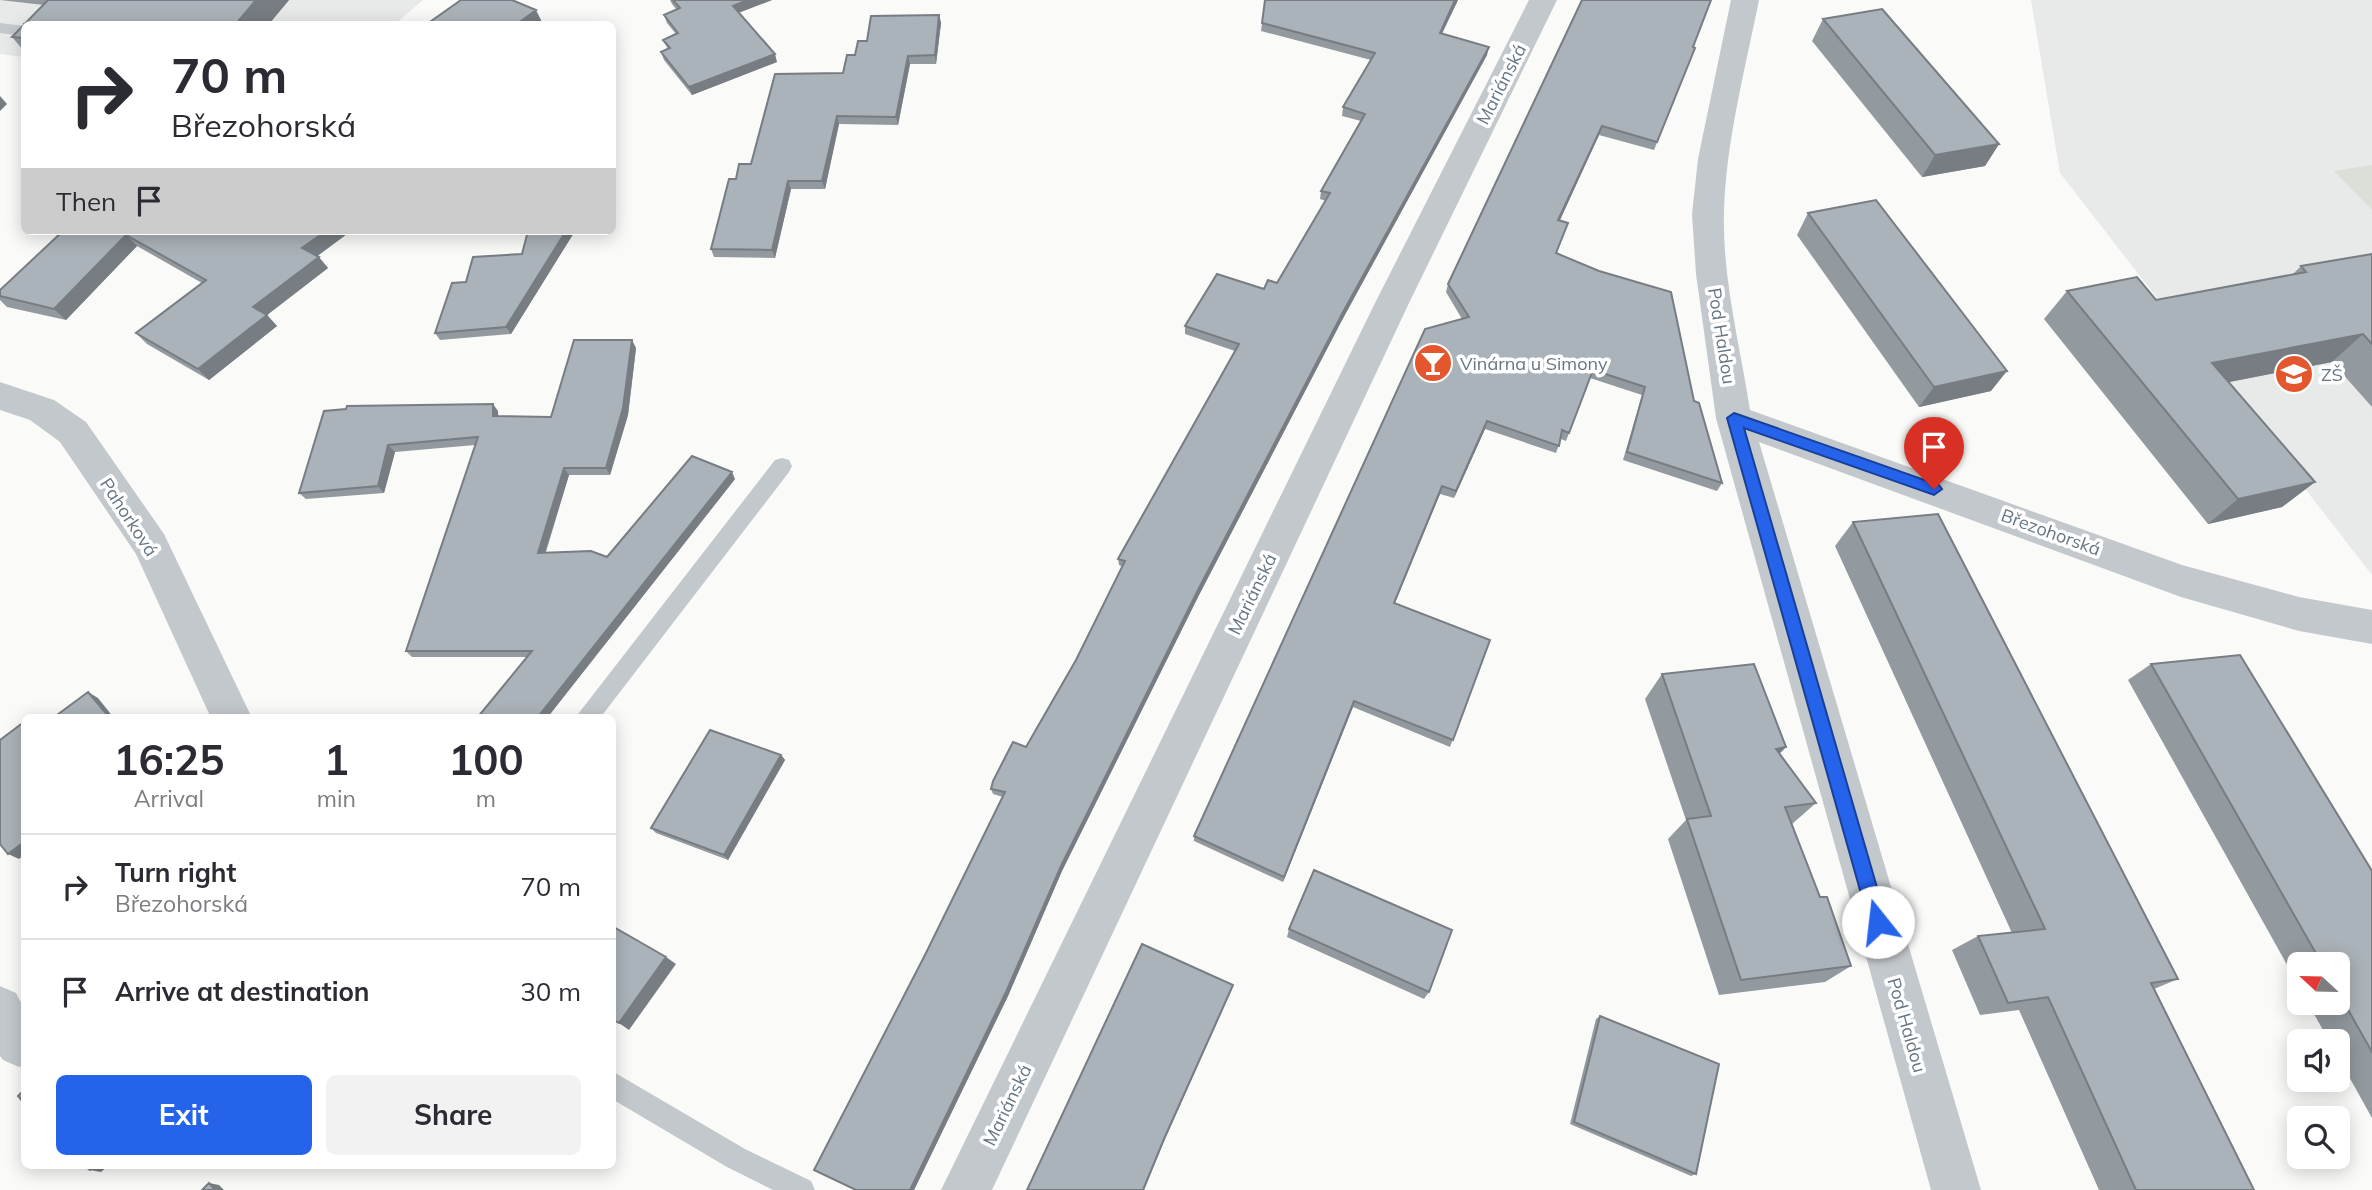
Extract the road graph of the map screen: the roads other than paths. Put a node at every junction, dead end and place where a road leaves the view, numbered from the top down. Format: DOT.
graph roads {
  1 [pos="1543,0"];
  2 [pos="1745,0"];
  3 [pos="0,28"];
  4 [pos="21,31"];
  5 [pos="0,396"];
  6 [pos="1734,418"];
  7 [pos="782,466"];
  8 [pos="2372,627"];
  9 [pos="230,714"];
  10 [pos="589,714"];
  11 [pos="616,1086"];
  12 [pos="802,1190"];
  13 [pos="966,1190"];
  14 [pos="1956,1190"];
  1 -- 13 [label="street, Mariánská"];
  2 -- 6 [label="street, Pod Haldou"];
  3 -- 4 [label="lane"];
  5 -- 9 [label="street, Pahorková"];
  6 -- 8 [label="street, Březohorská"];
  6 -- 14 [label="street, Pod Haldou"];
  7 -- 10 [label="lane"];
  11 -- 12 [label="lane"];
}
